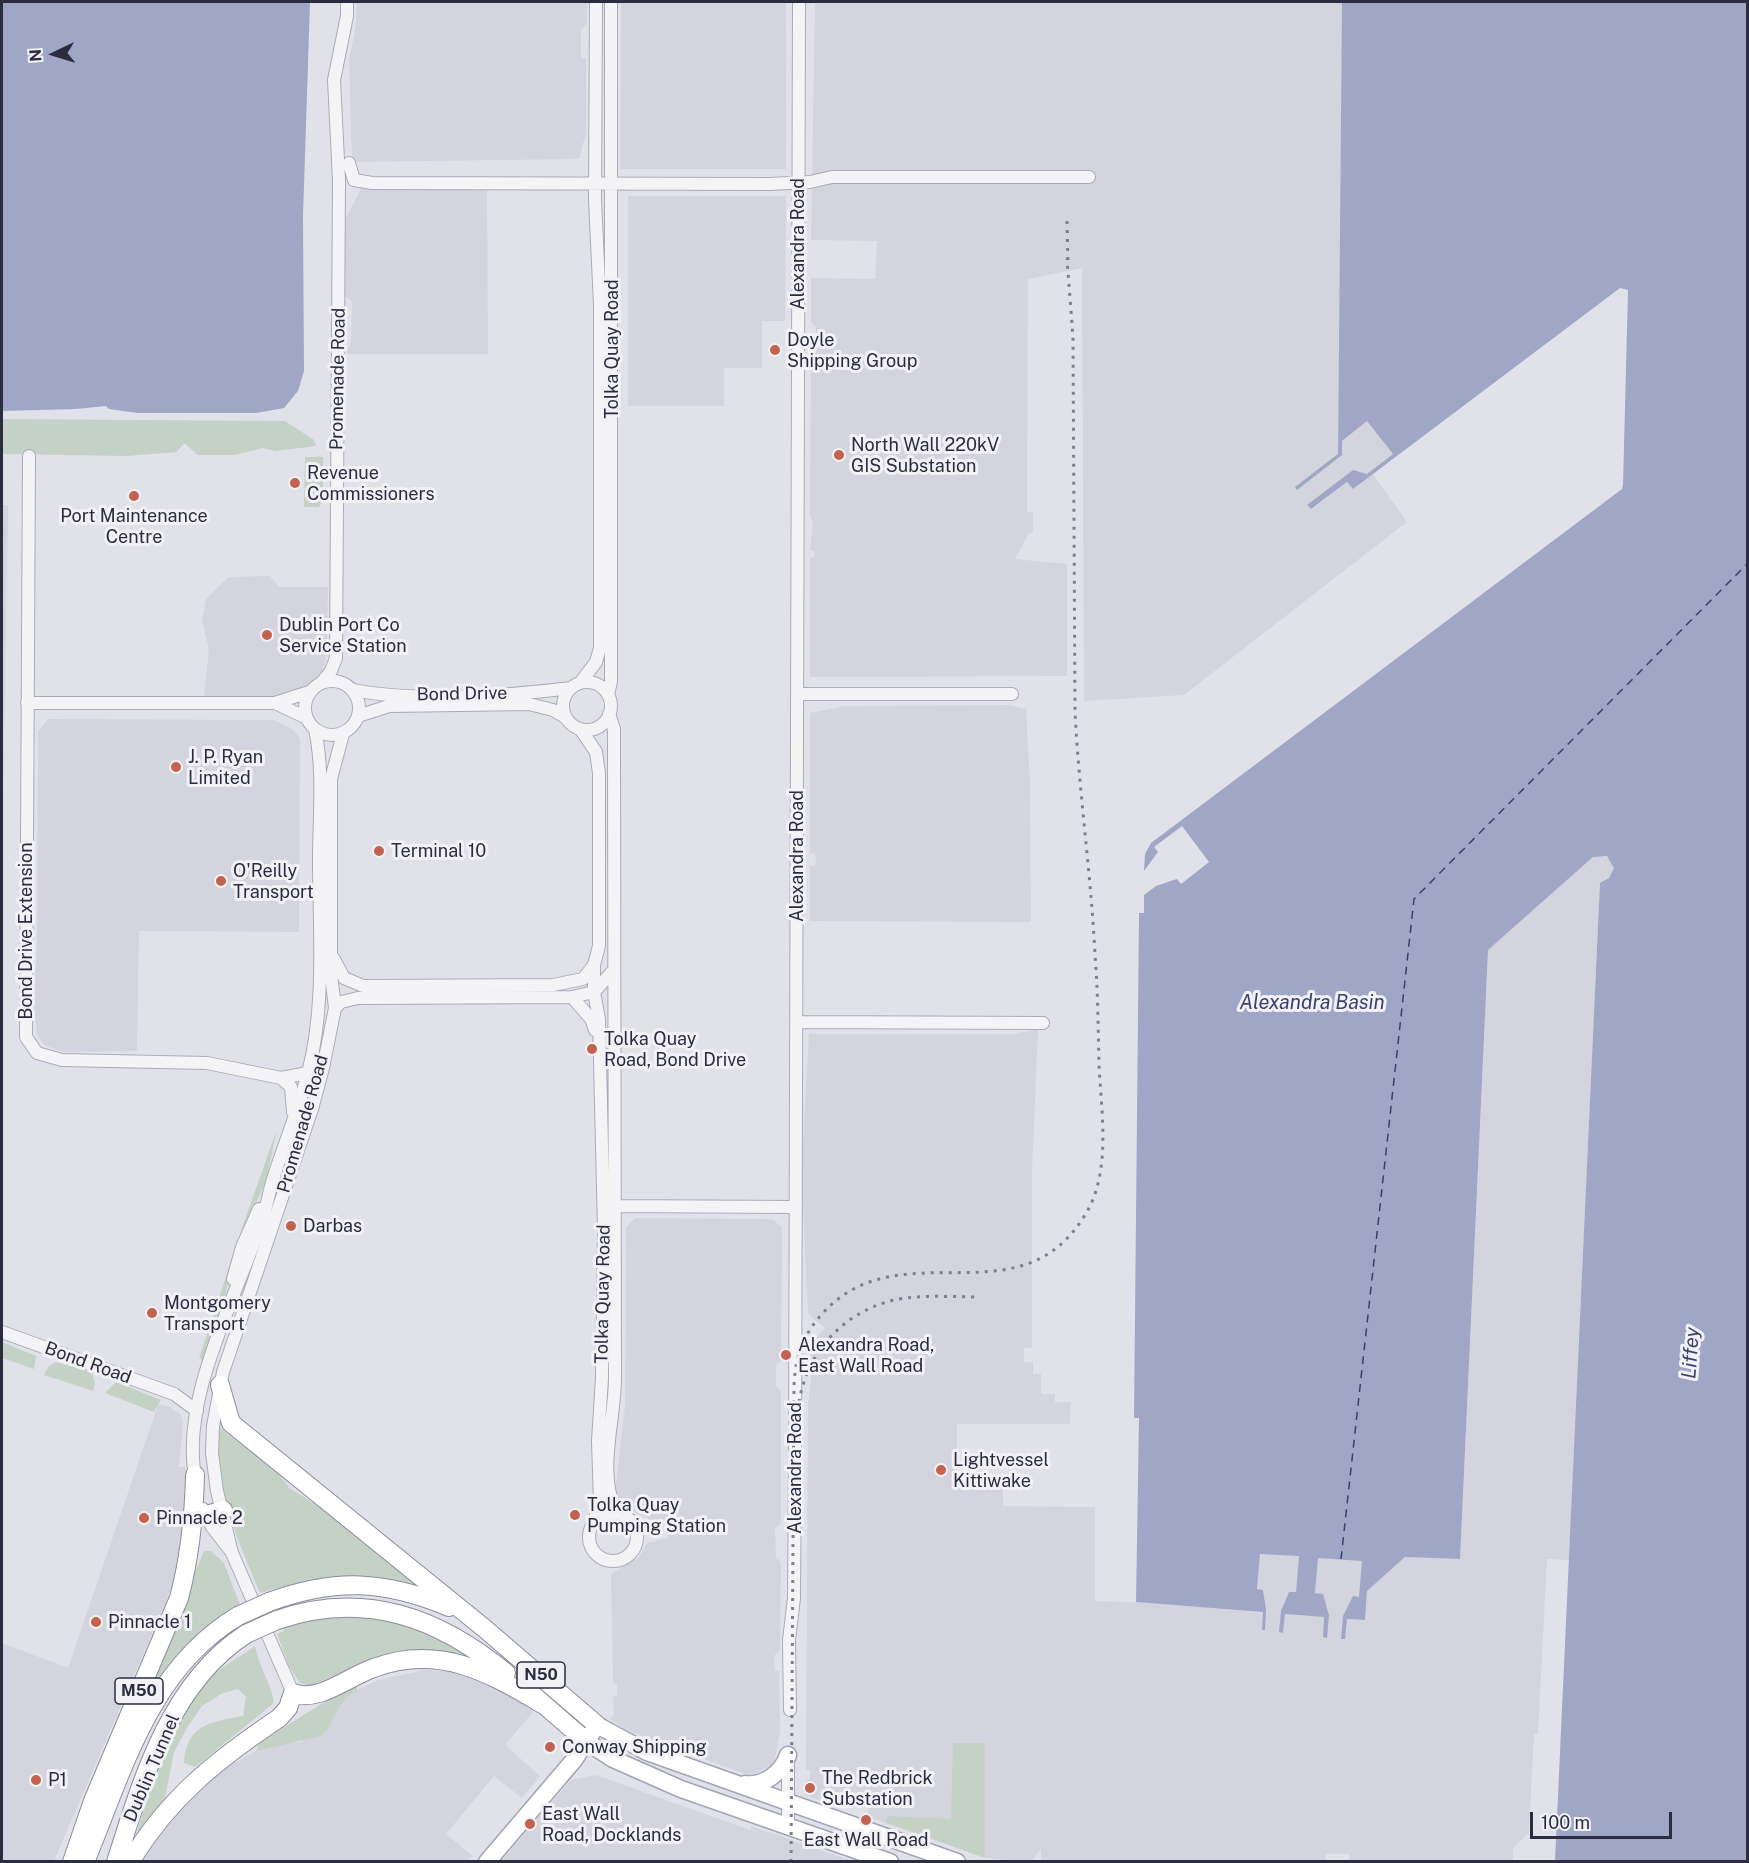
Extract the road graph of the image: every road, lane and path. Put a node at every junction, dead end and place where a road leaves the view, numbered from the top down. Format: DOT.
graph roads {
  1 [pos="347,2"];
  2 [pos="596,2"];
  3 [pos="611,2"];
  4 [pos="799,2"];
  5 [pos="349,163"];
  6 [pos="1089,177"];
  7 [pos="799,182"];
  8 [pos="595,183"];
  9 [pos="611,183"];
  10 [pos="29,456"];
  11 [pos="322,682"];
  12 [pos="575,685"];
  13 [pos="353,690"];
  14 [pos="309,692"];
  15 [pos="798,694"];
  16 [pos="1012,694"];
  17 [pos="608,695"];
  18 [pos="27,703"];
  19 [pos="275,703"];
  20 [pos="609,714"];
  21 [pos="358,716"];
  22 [pos="565,717"];
  23 [pos="307,718"];
  24 [pos="315,729"];
  25 [pos="581,730"];
  26 [pos="343,734"];
  27 [pos="331,952"];
  28 [pos="594,966"];
  29 [pos="613,971"];
  30 [pos="594,992"];
  31 [pos="572,997"];
  32 [pos="335,1008"];
  33 [pos="796,1022"];
  34 [pos="1042,1023"];
  35 [pos="598,1040"];
  36 [pos="599,1065"];
  37 [pos="613,1065"];
  38 [pos="308,1073"];
  39 [pos="281,1078"];
  40 [pos="293,1119"];
  41 [pos="610,1206"];
  42 [pos="796,1207"];
  43 [pos="2,1332"];
  44 [pos="220,1385"];
  45 [pos="201,1386"];
  46 [pos="174,1394"];
  47 [pos="197,1411"];
  48 [pos="195,1475"];
  49 [pos="616,1514"];
  50 [pos="207,1515"];
  51 [pos="594,1522"];
  52 [pos="232,1553"];
  53 [pos="484,1628"];
  54 [pos="293,1693"];
  55 [pos="542,1704"];
  56 [pos="790,1710"];
  57 [pos="597,1725"];
  58 [pos="587,1742"];
  59 [pos="788,1755"];
  60 [pos="741,1784"];
  61 [pos="788,1802"];
  62 [pos="788,1825"];
  63 [pos="72,1862"];
  64 [pos="85,1862"];
  65 [pos="116,1862"];
  66 [pos="130,1862"];
  67 [pos="487,1862"];
  68 [pos="890,1862"];
  69 [pos="957,1862"];
  1 -- 11 [label="street, Promenade Road"];
  2 -- 8 [label="street, Tolka Quay Road"];
  3 -- 9 [label="street, Tolka Quay Road"];
  4 -- 7 [label="street, Alexandra Road"];
  5 -- 8 [label="street"];
  6 -- 7 [label="street"];
  7 -- 9 [label="street"];
  7 -- 15 [label="street, Alexandra Road"];
  8 -- 9 [label="street"];
  8 -- 12 [label="street, Tolka Quay Road"];
  9 -- 17 [label="street, Tolka Quay Road"];
  10 -- 18 [label="street, Bond Drive Extension"];
  11 -- 13 [label="street"];
  11 -- 14 [label="street"];
  12 -- 13 [label="street, Bond Drive"];
  12 -- 17 [label="street"];
  12 -- 22 [label="street"];
  13 -- 21 [label="street"];
  14 -- 19 [label="street"];
  14 -- 23 [label="street"];
  15 -- 16 [label="street"];
  15 -- 33 [label="street, Alexandra Road"];
  17 -- 20 [label="street"];
  18 -- 19 [label="street"];
  18 -- 39 [label="street, Bond Drive Extension"];
  19 -- 23 [label="street"];
  20 -- 25 [label="street"];
  20 -- 29 [label="street, Tolka Quay Road"];
  21 -- 22 [label="street, Bond Drive"];
  21 -- 26 [label="street"];
  22 -- 25 [label="street"];
  23 -- 24 [label="street"];
  24 -- 26 [label="street"];
  24 -- 38 [label="street, Promenade Road"];
  25 -- 28 [label="street, Tolka Quay Road"];
  26 -- 27 [label="street"];
  27 -- 28 [label="street"];
  27 -- 32 [label="street, Promenade Road"];
  28 -- 30 [label="street, Tolka Quay Road"];
  29 -- 30 [label="street"];
  29 -- 37 [label="street, Tolka Quay Road"];
  30 -- 31 [label="street"];
  30 -- 35 [label="street, Tolka Quay Road"];
  31 -- 32 [label="street"];
  31 -- 35 [label="street"];
  32 -- 44 [label="street, Promenade Road"];
  33 -- 34 [label="street"];
  33 -- 42 [label="street, Alexandra Road"];
  35 -- 36 [label="street, Tolka Quay Road"];
  36 -- 37 [label="street"];
  36 -- 41 [label="street, Tolka Quay Road"];
  37 -- 41 [label="street, Tolka Quay Road"];
  38 -- 39 [label="street, Bond Drive Extension"];
  38 -- 40 [label="street, Promenade Road"];
  39 -- 40 [label="street"];
  40 -- 45 [label="street, Promenade Road"];
  41 -- 42 [label="street"];
  41 -- 49 [label="street, Tolka Quay Road"];
  41 -- 51 [label="street, Tolka Quay Road"];
  42 -- 56 [label="street, Alexandra Road"];
  43 -- 46 [label="street, Bond Road"];
  44 -- 50 [label="street, Promenade Road"];
  44 -- 53 [label="highway"];
  45 -- 46 [label="street"];
  45 -- 47 [label="street, Promenade Road"];
  46 -- 47 [label="street, Bond Road"];
  47 -- 48 [label="street, Promenade Road"];
  48 -- 50 [label="highway, M50"];
  49 -- 51 [label="street"];
  49 -- 51 [label="street"];
  50 -- 52 [label="street, Promenade Road"];
  50 -- 52 [label="street, Promenade Road"];
  50 -- 63 [label="highway, M50"];
  52 -- 54 [label="street, Promenade Road"];
  53 -- 57 [label="highway, N50"];
  53 -- 64 [label="highway, Dublin Tunnel / M50, bridge"];
  54 -- 55 [label="highway"];
  54 -- 66 [label="highway"];
  55 -- 58 [label="highway, N50"];
  55 -- 65 [label="highway, Dublin Tunnel / M50, bridge"];
  57 -- 58 [label="main road"];
  57 -- 60 [label="main road"];
  58 -- 62 [label="main road"];
  58 -- 67 [label="main road"];
  59 -- 60 [label="main road"];
  59 -- 61 [label="street"];
  60 -- 61 [label="main road"];
  61 -- 62 [label="street"];
  61 -- 69 [label="main road"];
  62 -- 68 [label="main road"];
}
